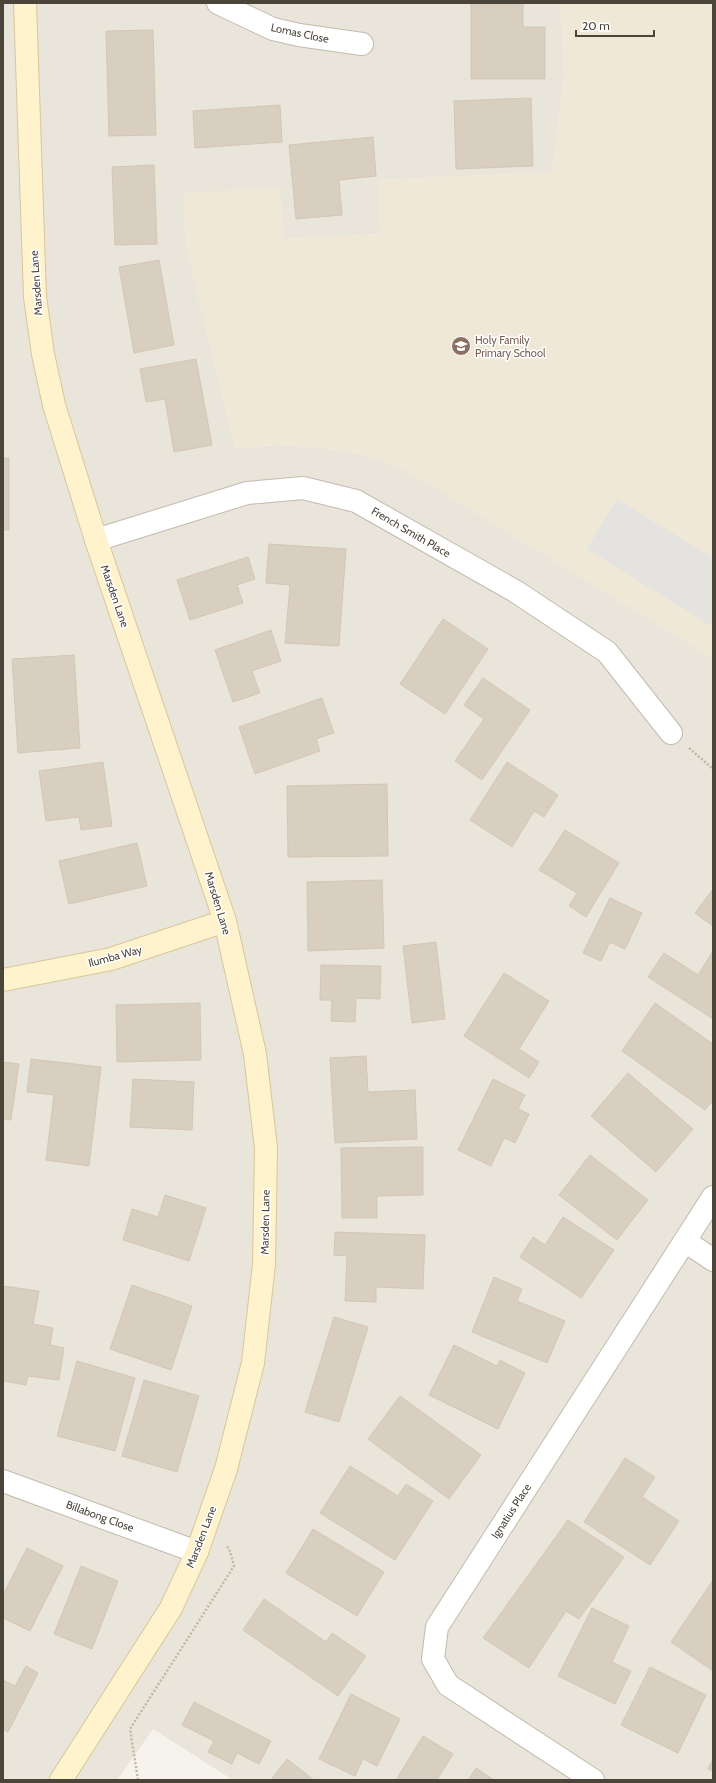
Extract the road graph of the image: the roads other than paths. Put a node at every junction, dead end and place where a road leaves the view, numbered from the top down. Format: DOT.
graph roads {
  1 [pos="25,3"];
  2 [pos="218,3"];
  3 [pos="362,44"];
  4 [pos="96,540"];
  5 [pos="671,732"];
  6 [pos="225,920"];
  7 [pos="3,980"];
  8 [pos="713,1197"];
  9 [pos="685,1241"];
  10 [pos="713,1260"];
  11 [pos="3,1481"];
  12 [pos="199,1545"];
  13 [pos="61,1780"];
  14 [pos="593,1780"];
  1 -- 4 [label="main road, Marsden Lane"];
  2 -- 3 [label="street, Lomas Close"];
  4 -- 5 [label="street, French Smith Place"];
  4 -- 6 [label="main road, Marsden Lane"];
  6 -- 7 [label="main road, Ilumba Way"];
  6 -- 12 [label="main road, Marsden Lane"];
  8 -- 9 [label="street, Ignatius Place"];
  9 -- 10 [label="street"];
  9 -- 14 [label="street, Ignatius Place"];
  11 -- 12 [label="street, Billabong Close"];
  12 -- 13 [label="main road, Marsden Lane"];
}
